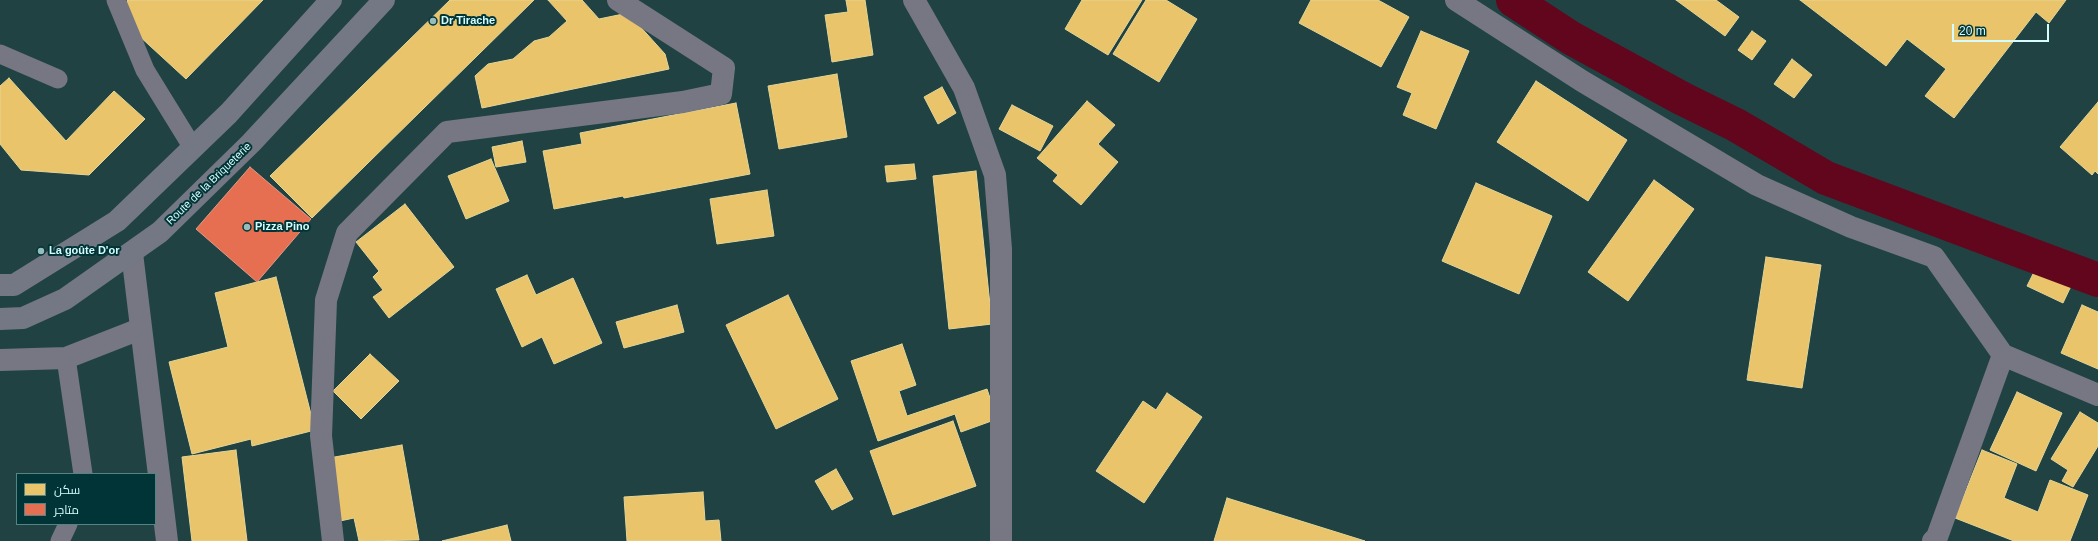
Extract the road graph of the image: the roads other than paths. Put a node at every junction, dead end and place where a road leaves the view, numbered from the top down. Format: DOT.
graph roads {
  1 [pos="116,0"];
  2 [pos="330,0"];
  3 [pos="384,0"];
  4 [pos="618,0"];
  5 [pos="914,0"];
  6 [pos="1456,0"];
  7 [pos="0,54"];
  8 [pos="58,79"];
  9 [pos="193,148"];
  10 [pos="132,253"];
  11 [pos="0,285"];
  12 [pos="0,319"];
  13 [pos="140,329"];
  14 [pos="2003,355"];
  15 [pos="66,358"];
  16 [pos="0,360"];
  17 [pos="2098,395"];
  18 [pos="83,473"];
  19 [pos="68,525"];
  20 [pos="1940,540"];
  21 [pos="60,541"];
  22 [pos="167,541"];
  23 [pos="333,541"];
  24 [pos="1001,541"];
  1 -- 9 [label="lane"];
  2 -- 9 [label="street"];
  3 -- 10 [label="street, Route de la Briqueterie"];
  4 -- 23 [label="street"];
  5 -- 24 [label="street"];
  6 -- 14 [label="street"];
  7 -- 8 [label="lane"];
  9 -- 11 [label="street"];
  10 -- 12 [label="street, Route de la Briqueterie"];
  10 -- 13 [label="street"];
  13 -- 15 [label="street"];
  13 -- 22 [label="street"];
  14 -- 17 [label="street"];
  14 -- 20 [label="street"];
  15 -- 16 [label="street"];
  15 -- 18 [label="lane"];
  19 -- 21 [label="lane"];
}
